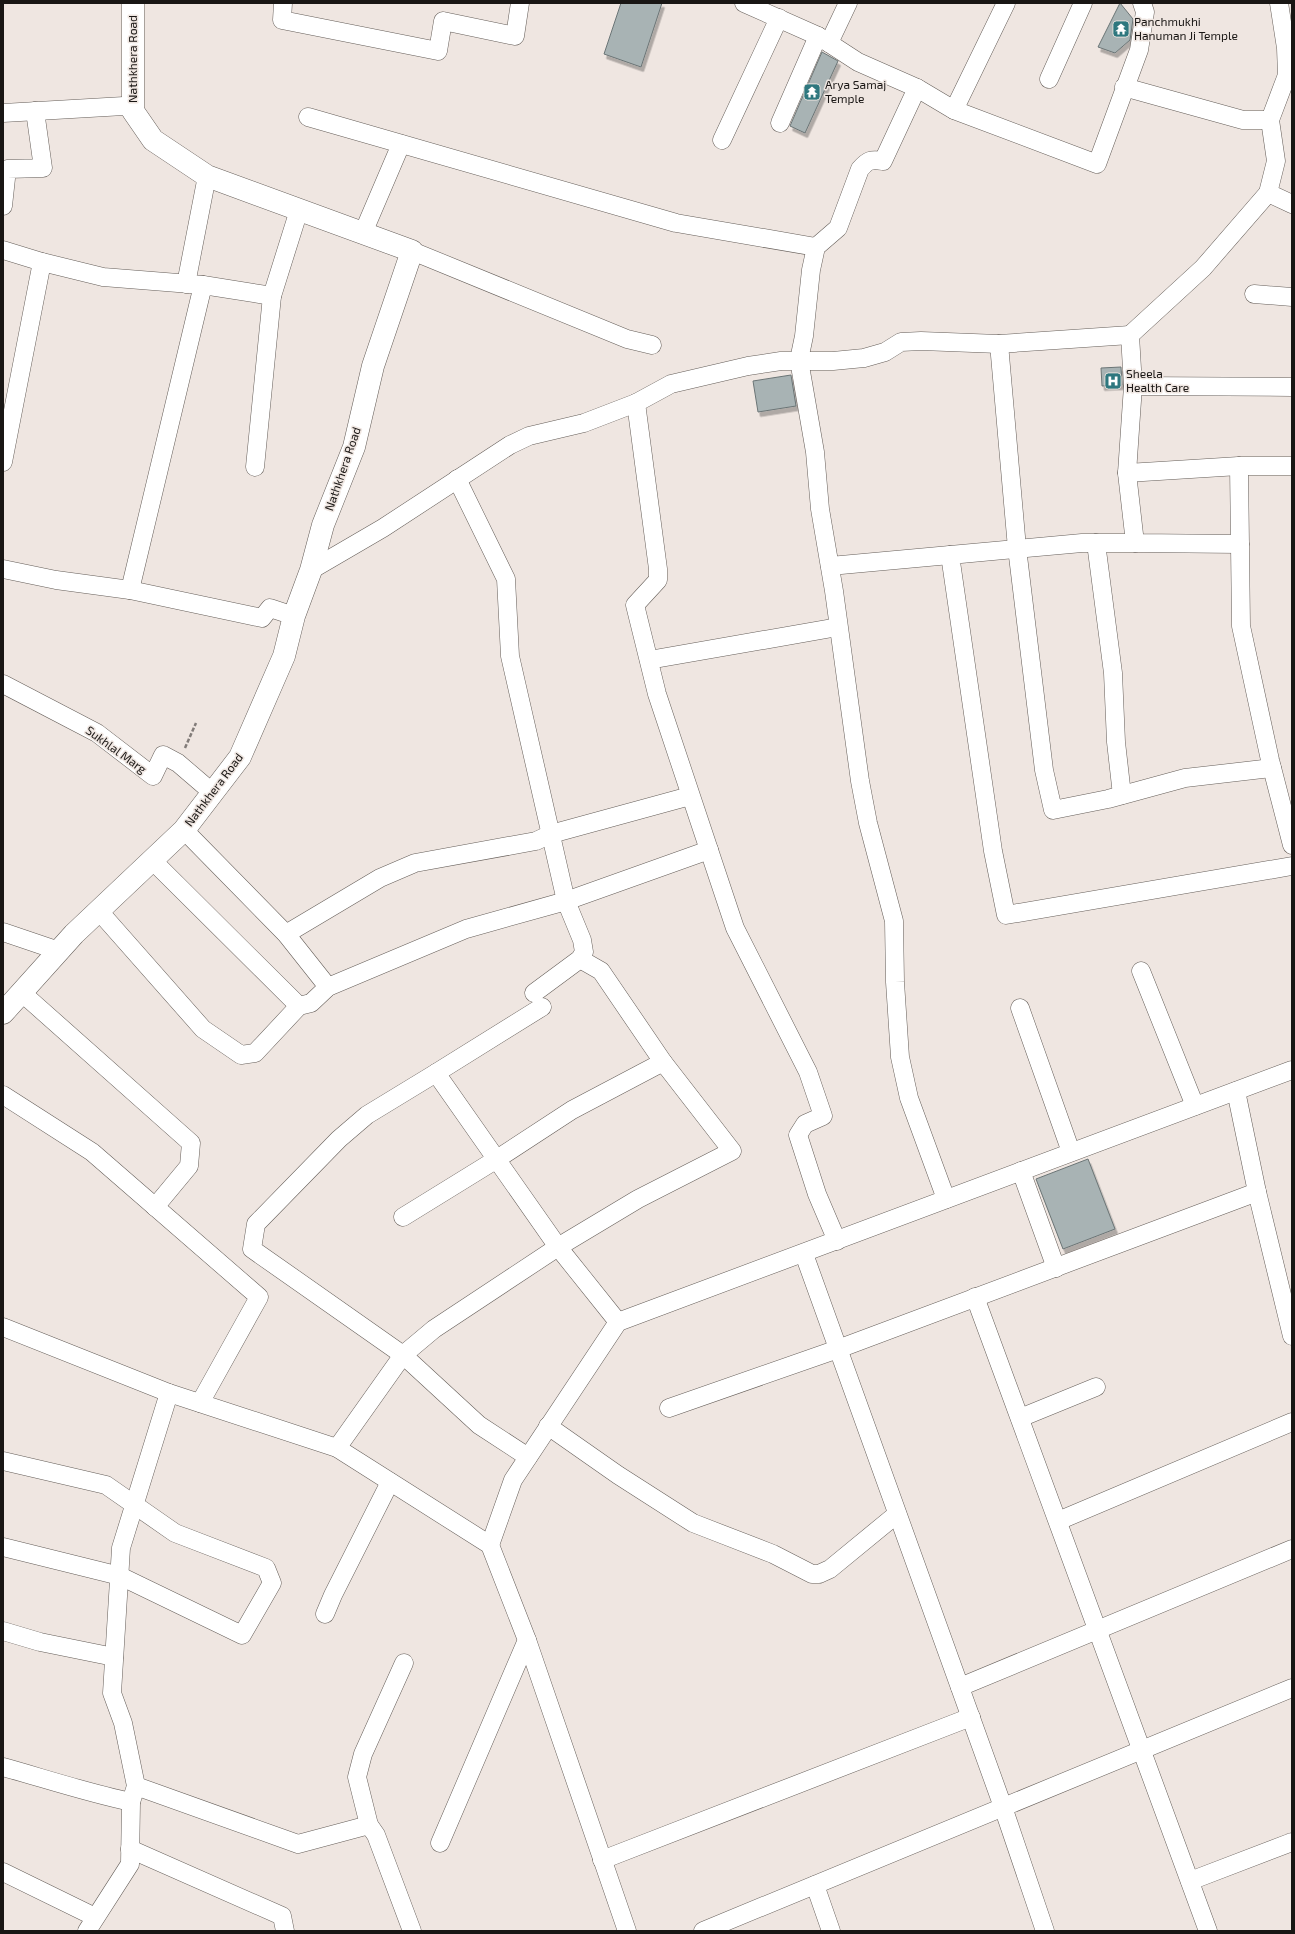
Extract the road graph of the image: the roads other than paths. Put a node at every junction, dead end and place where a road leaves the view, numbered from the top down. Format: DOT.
graph roads {
  1 [pos="132,3"];
  2 [pos="282,3"];
  3 [pos="520,3"];
  4 [pos="744,3"];
  5 [pos="848,3"];
  6 [pos="1006,3"];
  7 [pos="1083,3"];
  8 [pos="1142,3"];
  9 [pos="1278,3"];
  10 [pos="779,18"];
  11 [pos="824,39"];
  12 [pos="1289,71"];
  13 [pos="1049,79"];
  14 [pos="1124,87"];
  15 [pos="917,88"];
  16 [pos="954,110"];
  17 [pos="35,111"];
  18 [pos="133,111"];
  19 [pos="3,113"];
  20 [pos="308,117"];
  21 [pos="1270,120"];
  22 [pos="780,123"];
  23 [pos="722,140"];
  24 [pos="401,144"];
  25 [pos="207,176"];
  26 [pos="1268,193"];
  27 [pos="1292,204"];
  28 [pos="3,206"];
  29 [pos="299,210"];
  30 [pos="363,234"];
  31 [pos="816,247"];
  32 [pos="3,250"];
  33 [pos="412,251"];
  34 [pos="42,262"];
  35 [pos="195,284"];
  36 [pos="1254,294"];
  37 [pos="272,296"];
  38 [pos="1292,297"];
  39 [pos="1130,335"];
  40 [pos="999,344"];
  41 [pos="652,345"];
  42 [pos="798,360"];
  43 [pos="1133,386"];
  44 [pos="1292,387"];
  45 [pos="636,403"];
  46 [pos="3,462"];
  47 [pos="1239,466"];
  48 [pos="1292,466"];
  49 [pos="255,468"];
  50 [pos="1127,473"];
  51 [pos="457,479"];
  52 [pos="1096,543"];
  53 [pos="1135,543"];
  54 [pos="1240,544"];
  55 [pos="1017,548"];
  56 [pos="950,555"];
  57 [pos="830,566"];
  58 [pos="3,569"];
  59 [pos="311,570"];
  60 [pos="130,590"];
  61 [pos="294,616"];
  62 [pos="838,627"];
  63 [pos="649,660"];
  64 [pos="3,684"];
  65 [pos="1280,778"];
  66 [pos="214,793"];
  67 [pos="1122,795"];
  68 [pos="690,796"];
  69 [pos="184,830"];
  70 [pos="551,834"];
  71 [pos="1292,846"];
  72 [pos="709,850"];
  73 [pos="152,860"];
  74 [pos="1292,866"];
  75 [pos="566,901"];
  76 [pos="98,910"];
  77 [pos="3,932"];
  78 [pos="286,934"];
  79 [pos="59,951"];
  80 [pos="580,959"];
  81 [pos="1141,971"];
  82 [pos="328,987"];
  83 [pos="21,992"];
  84 [pos="299,1006"];
  85 [pos="1020,1008"];
  86 [pos="3,1013"];
  87 [pos="663,1062"];
  88 [pos="1292,1070"];
  89 [pos="436,1073"];
  90 [pos="1236,1091"];
  91 [pos="3,1095"];
  92 [pos="1195,1106"];
  93 [pos="1071,1152"];
  94 [pos="497,1159"];
  95 [pos="1021,1171"];
  96 [pos="1257,1192"];
  97 [pos="946,1199"];
  98 [pos="155,1207"];
  99 [pos="402,1217"];
  100 [pos="837,1241"];
  101 [pos="558,1247"];
  102 [pos="804,1254"];
  103 [pos="1056,1268"];
  104 [pos="1285,1273"];
  105 [pos="975,1298"];
  106 [pos="618,1322"];
  107 [pos="3,1327"];
  108 [pos="1292,1336"];
  109 [pos="838,1349"];
  110 [pos="403,1355"];
  111 [pos="1096,1387"];
  112 [pos="168,1393"];
  113 [pos="200,1403"];
  114 [pos="669,1408"];
  115 [pos="1020,1418"];
  116 [pos="1292,1422"];
  117 [pos="548,1426"];
  118 [pos="337,1448"];
  119 [pos="528,1457"];
  120 [pos="3,1461"];
  121 [pos="390,1482"];
  122 [pos="135,1504"];
  123 [pos="898,1514"];
  124 [pos="1058,1521"];
  125 [pos="490,1545"];
  126 [pos="3,1547"];
  127 [pos="1292,1549"];
  128 [pos="120,1576"];
  129 [pos="325,1614"];
  130 [pos="1098,1630"];
  131 [pos="3,1631"];
  132 [pos="527,1640"];
  133 [pos="114,1658"];
  134 [pos="404,1663"];
  135 [pos="960,1687"];
  136 [pos="1292,1688"];
  137 [pos="971,1717"];
  138 [pos="1142,1750"];
  139 [pos="3,1768"];
  140 [pos="134,1794"];
  141 [pos="1003,1807"];
  142 [pos="370,1825"];
  143 [pos="1292,1842"];
  144 [pos="440,1843"];
  145 [pos="130,1849"];
  146 [pos="602,1860"];
  147 [pos="3,1872"];
  148 [pos="1190,1881"];
  149 [pos="814,1885"];
  150 [pos="91,1924"];
  151 [pos="285,1931"];
  152 [pos="412,1931"];
  153 [pos="627,1931"];
  154 [pos="703,1931"];
  155 [pos="831,1931"];
  156 [pos="1044,1931"];
  157 [pos="1208,1931"];
  1 -- 18 [label="street, Nathkhera Road"];
  2 -- 3 [label="street"];
  4 -- 10 [label="street"];
  5 -- 11 [label="street"];
  6 -- 16 [label="street"];
  7 -- 13 [label="street"];
  8 -- 14 [label="street"];
  9 -- 12 [label="street"];
  10 -- 11 [label="street"];
  10 -- 23 [label="street"];
  11 -- 15 [label="street"];
  11 -- 22 [label="street"];
  12 -- 21 [label="street"];
  14 -- 16 [label="street"];
  14 -- 21 [label="street"];
  15 -- 16 [label="street"];
  15 -- 31 [label="street"];
  17 -- 18 [label="street"];
  17 -- 19 [label="street"];
  17 -- 28 [label="street"];
  18 -- 25 [label="street, Nathkhera Road"];
  20 -- 24 [label="street"];
  21 -- 26 [label="street"];
  24 -- 30 [label="street"];
  24 -- 31 [label="street"];
  25 -- 29 [label="street, Nathkhera Road"];
  25 -- 35 [label="street"];
  26 -- 27 [label="street"];
  26 -- 39 [label="street"];
  29 -- 30 [label="street, Nathkhera Road"];
  29 -- 37 [label="street"];
  30 -- 33 [label="street, Nathkhera Road"];
  31 -- 42 [label="street"];
  32 -- 34 [label="street"];
  33 -- 41 [label="street"];
  33 -- 59 [label="street, Nathkhera Road"];
  34 -- 35 [label="street"];
  34 -- 46 [label="street"];
  35 -- 37 [label="street"];
  35 -- 60 [label="street"];
  36 -- 38 [label="street"];
  37 -- 49 [label="street"];
  39 -- 40 [label="street"];
  39 -- 43 [label="street"];
  40 -- 42 [label="street"];
  40 -- 55 [label="street"];
  42 -- 45 [label="street"];
  42 -- 57 [label="street"];
  43 -- 44 [label="street"];
  43 -- 50 [label="street"];
  45 -- 51 [label="street"];
  45 -- 63 [label="street"];
  47 -- 48 [label="street"];
  47 -- 50 [label="street"];
  47 -- 54 [label="street"];
  50 -- 53 [label="street"];
  51 -- 59 [label="street"];
  51 -- 70 [label="street"];
  52 -- 53 [label="street"];
  52 -- 55 [label="street"];
  52 -- 67 [label="street"];
  53 -- 54 [label="street"];
  54 -- 65 [label="street"];
  55 -- 56 [label="street"];
  55 -- 67 [label="street"];
  56 -- 57 [label="street"];
  56 -- 74 [label="street"];
  57 -- 62 [label="street"];
  58 -- 60 [label="street"];
  59 -- 61 [label="street, Nathkhera Road"];
  60 -- 61 [label="street"];
  61 -- 66 [label="street, Nathkhera Road"];
  62 -- 63 [label="street"];
  62 -- 97 [label="street"];
  63 -- 68 [label="street"];
  64 -- 66 [label="street, Sukhlal Marg"];
  65 -- 67 [label="street"];
  65 -- 71 [label="street"];
  66 -- 69 [label="street, Nathkhera Road"];
  68 -- 70 [label="street"];
  68 -- 72 [label="street"];
  69 -- 73 [label="street, Nathkhera Road"];
  69 -- 78 [label="street"];
  70 -- 75 [label="street"];
  70 -- 78 [label="street"];
  72 -- 75 [label="street"];
  72 -- 100 [label="street"];
  73 -- 76 [label="street, Nathkhera Road"];
  73 -- 84 [label="street"];
  75 -- 80 [label="street"];
  75 -- 82 [label="street"];
  76 -- 79 [label="street, Nathkhera Road"];
  76 -- 84 [label="street"];
  77 -- 79 [label="street"];
  78 -- 82 [label="street"];
  79 -- 83 [label="street, Nathkhera Road"];
  80 -- 87 [label="street"];
  80 -- 89 [label="street"];
  81 -- 92 [label="street"];
  82 -- 84 [label="street"];
  83 -- 86 [label="street, Nathkhera Road"];
  83 -- 98 [label="street"];
  85 -- 93 [label="street"];
  87 -- 94 [label="street"];
  87 -- 101 [label="street"];
  88 -- 90 [label="street"];
  89 -- 94 [label="street"];
  89 -- 110 [label="street"];
  90 -- 92 [label="street"];
  90 -- 96 [label="street"];
  91 -- 98 [label="street"];
  92 -- 93 [label="street"];
  93 -- 95 [label="street"];
  94 -- 99 [label="street"];
  94 -- 101 [label="street"];
  95 -- 97 [label="street"];
  95 -- 103 [label="street"];
  96 -- 103 [label="street"];
  96 -- 104 [label="street"];
  97 -- 100 [label="street"];
  98 -- 113 [label="street"];
  100 -- 102 [label="street"];
  101 -- 106 [label="street"];
  101 -- 110 [label="street"];
  102 -- 106 [label="street"];
  102 -- 109 [label="street"];
  103 -- 105 [label="street"];
  104 -- 108 [label="street"];
  105 -- 109 [label="street"];
  105 -- 115 [label="street"];
  106 -- 117 [label="street"];
  107 -- 112 [label="street"];
  109 -- 114 [label="street"];
  109 -- 123 [label="street"];
  110 -- 118 [label="street"];
  110 -- 119 [label="street"];
  111 -- 115 [label="street"];
  112 -- 113 [label="street"];
  112 -- 122 [label="street"];
  113 -- 118 [label="street"];
  115 -- 124 [label="street"];
  116 -- 124 [label="street"];
  117 -- 119 [label="street"];
  117 -- 123 [label="street"];
  118 -- 121 [label="street"];
  119 -- 125 [label="street"];
  120 -- 122 [label="street"];
  121 -- 125 [label="street"];
  121 -- 129 [label="street"];
  122 -- 128 [label="street"];
  122 -- 128 [label="street"];
  123 -- 135 [label="street"];
  124 -- 130 [label="street"];
  125 -- 132 [label="street"];
  126 -- 128 [label="street"];
  127 -- 130 [label="street"];
  128 -- 133 [label="street"];
  130 -- 135 [label="street"];
  130 -- 138 [label="street"];
  131 -- 133 [label="street"];
  132 -- 144 [label="street"];
  132 -- 146 [label="street"];
  133 -- 140 [label="street"];
  134 -- 142 [label="street"];
  135 -- 137 [label="street"];
  136 -- 138 [label="street"];
  137 -- 141 [label="street"];
  137 -- 146 [label="street"];
  138 -- 141 [label="street"];
  138 -- 148 [label="street"];
  139 -- 140 [label="street"];
  140 -- 142 [label="street"];
  140 -- 145 [label="street"];
  141 -- 149 [label="street"];
  141 -- 156 [label="street"];
  142 -- 152 [label="street"];
  143 -- 148 [label="street"];
  145 -- 150 [label="street"];
  145 -- 151 [label="street"];
  146 -- 153 [label="street"];
  147 -- 150 [label="street"];
  148 -- 157 [label="street"];
  149 -- 154 [label="street"];
  149 -- 155 [label="street"];
}
